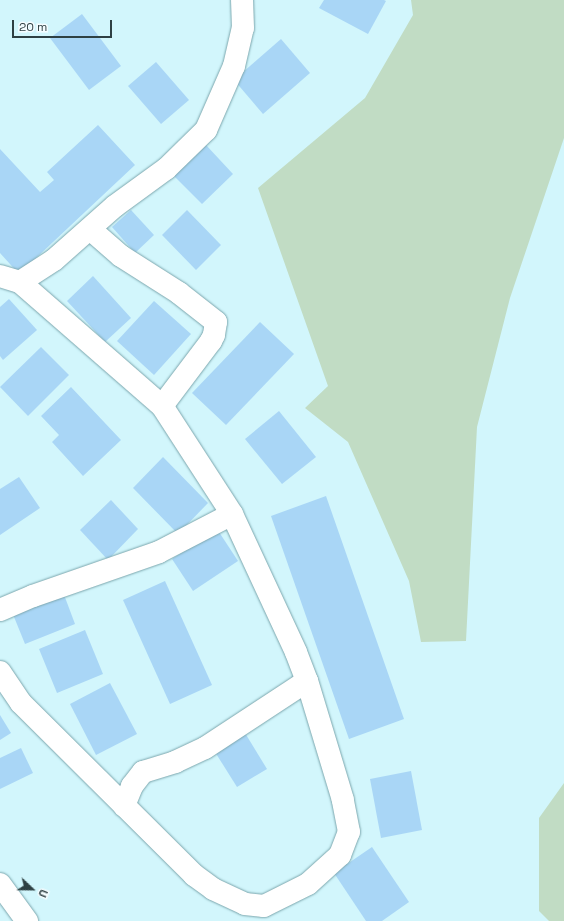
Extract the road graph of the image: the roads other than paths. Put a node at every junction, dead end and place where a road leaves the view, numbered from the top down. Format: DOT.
graph roads {
  1 [pos="242,0"];
  2 [pos="90,229"];
  3 [pos="10,279"];
  4 [pos="162,406"];
  5 [pos="232,514"];
  6 [pos="0,610"];
  7 [pos="0,672"];
  8 [pos="307,681"];
  9 [pos="124,806"];
  10 [pos="0,884"];
  11 [pos="27,921"];
  1 -- 2 [label="street"];
  2 -- 3 [label="street"];
  2 -- 4 [label="street"];
  3 -- 4 [label="street"];
  4 -- 5 [label="street"];
  5 -- 6 [label="street"];
  5 -- 8 [label="street"];
  7 -- 9 [label="street"];
  8 -- 9 [label="street"];
  8 -- 9 [label="street"];
  10 -- 11 [label="street"];
}
